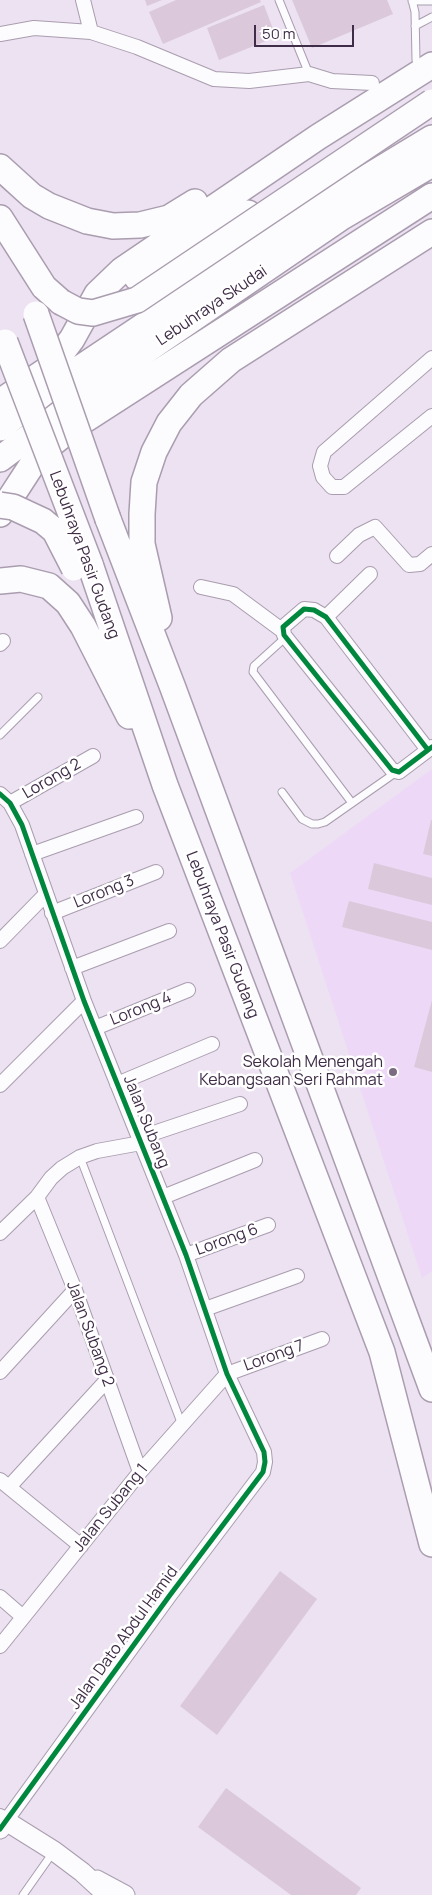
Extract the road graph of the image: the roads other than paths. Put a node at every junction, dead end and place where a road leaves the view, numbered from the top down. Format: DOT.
graph roads {
  1 [pos="83,0"];
  2 [pos="279,0"];
  3 [pos="412,1"];
  4 [pos="432,1"];
  5 [pos="432,17"];
  6 [pos="415,26"];
  7 [pos="91,32"];
  8 [pos="0,34"];
  9 [pos="427,59"];
  10 [pos="310,74"];
  11 [pos="372,83"];
  12 [pos="432,92"];
  13 [pos="432,102"];
  14 [pos="432,138"];
  15 [pos="432,164"];
  16 [pos="0,167"];
  17 [pos="432,196"];
  18 [pos="0,218"];
  19 [pos="432,226"];
  20 [pos="432,232"];
  21 [pos="2,336"];
  22 [pos="432,358"];
  23 [pos="231,360"];
  24 [pos="46,391"];
  25 [pos="0,402"];
  26 [pos="432,416"];
  27 [pos="48,423"];
  28 [pos="0,428"];
  29 [pos="0,459"];
  30 [pos="0,482"];
  31 [pos="0,505"];
  32 [pos="0,514"];
  33 [pos="432,554"];
  34 [pos="337,556"];
  35 [pos="82,566"];
  36 [pos="370,574"];
  37 [pos="0,581"];
  38 [pos="201,587"];
  39 [pos="326,617"];
  40 [pos="284,634"];
  41 [pos="173,688"];
  42 [pos="38,696"];
  43 [pos="0,735"];
  44 [pos="430,748"];
  45 [pos="93,756"];
  46 [pos="396,773"];
  47 [pos="165,785"];
  48 [pos="282,792"];
  49 [pos="5,798"];
  50 [pos="352,803"];
  51 [pos="136,817"];
  52 [pos="32,854"];
  53 [pos="156,872"];
  54 [pos="46,894"];
  55 [pos="52,913"];
  56 [pos="169,930"];
  57 [pos="0,941"];
  58 [pos="72,968"];
  59 [pos="188,990"];
  60 [pos="84,1001"];
  61 [pos="95,1028"];
  62 [pos="212,1044"];
  63 [pos="117,1084"];
  64 [pos="0,1086"];
  65 [pos="240,1104"];
  66 [pos="140,1140"];
  67 [pos="80,1157"];
  68 [pos="255,1160"];
  69 [pos="37,1197"];
  70 [pos="163,1197"];
  71 [pos="268,1225"];
  72 [pos="0,1233"];
  73 [pos="186,1255"];
  74 [pos="297,1276"];
  75 [pos="75,1290"];
  76 [pos="205,1309"];
  77 [pos="322,1339"];
  78 [pos="0,1372"];
  79 [pos="227,1374"];
  80 [pos="107,1380"];
  81 [pos="432,1389"];
  82 [pos="182,1425"];
  83 [pos="265,1462"];
  84 [pos="140,1472"];
  85 [pos="5,1483"];
  86 [pos="432,1544"];
  87 [pos="81,1546"];
  88 [pos="0,1597"];
  89 [pos="23,1618"];
  90 [pos="2,1640"];
  91 [pos="2,1822"];
  92 [pos="54,1851"];
  93 [pos="82,1872"];
  94 [pos="23,1895"];
  95 [pos="107,1895"];
  96 [pos="125,1895"];
  1 -- 7 [label="street"];
  2 -- 10 [label="lane"];
  3 -- 4 [label="lane"];
  3 -- 6 [label="lane"];
  5 -- 6 [label="lane"];
  6 -- 9 [label="lane"];
  7 -- 8 [label="street"];
  7 -- 10 [label="street"];
  9 -- 11 [label="highway"];
  9 -- 25 [label="highway"];
  10 -- 11 [label="street"];
  11 -- 16 [label="highway"];
  12 -- 24 [label="highway"];
  13 -- 18 [label="highway, bridge"];
  14 -- 24 [label="highway, Lebuhraya Skudai"];
  15 -- 27 [label="highway, Lebuhraya Skudai"];
  17 -- 32 [label="highway"];
  18 -- 41 [label="highway, bridge"];
  19 -- 23 [label="highway"];
  20 -- 23 [label="highway"];
  21 -- 35 [label="highway, Lebuhraya Pasir Gudang, bridge"];
  22 -- 26 [label="street"];
  23 -- 41 [label="highway"];
  24 -- 28 [label="highway, Lebuhraya Skudai"];
  27 -- 29 [label="highway, Lebuhraya Skudai"];
  27 -- 30 [label="highway"];
  31 -- 35 [label="highway, bridge"];
  33 -- 34 [label="street"];
  35 -- 47 [label="highway, Lebuhraya Pasir Gudang"];
  36 -- 39 [label="street"];
  37 -- 47 [label="highway"];
  38 -- 40 [label="street"];
  39 -- 40 [label="street"];
  39 -- 44 [label="street"];
  40 -- 46 [label="street"];
  40 -- 50 [label="lane"];
  41 -- 81 [label="highway"];
  42 -- 43 [label="lane"];
  44 -- 46 [label="street"];
  45 -- 49 [label="street, Lorong 2"];
  46 -- 50 [label="lane"];
  47 -- 86 [label="highway, Lebuhraya Pasir Gudang"];
  48 -- 50 [label="lane"];
  49 -- 52 [label="street, Jalan Subang"];
  51 -- 52 [label="street"];
  52 -- 54 [label="street, Jalan Subang"];
  53 -- 55 [label="street, Lorong 3"];
  54 -- 55 [label="street, Jalan Subang"];
  54 -- 57 [label="street"];
  55 -- 58 [label="street, Jalan Subang"];
  56 -- 58 [label="street"];
  58 -- 60 [label="street, Jalan Subang"];
  59 -- 61 [label="street, Lorong 4"];
  60 -- 61 [label="street, Jalan Subang"];
  60 -- 64 [label="street"];
  61 -- 63 [label="street, Jalan Subang"];
  62 -- 63 [label="street"];
  63 -- 66 [label="street, Jalan Subang"];
  65 -- 66 [label="street"];
  66 -- 67 [label="street"];
  66 -- 70 [label="street, Jalan Subang"];
  67 -- 69 [label="street"];
  67 -- 82 [label="lane"];
  68 -- 70 [label="street"];
  69 -- 72 [label="street"];
  69 -- 75 [label="street, Jalan Subang 2"];
  70 -- 73 [label="street, Jalan Subang"];
  71 -- 73 [label="street, Lorong 6"];
  73 -- 76 [label="street, Jalan Subang"];
  74 -- 76 [label="street"];
  75 -- 78 [label="street"];
  75 -- 80 [label="street, Jalan Subang 2"];
  76 -- 79 [label="street, Jalan Subang"];
  77 -- 79 [label="street, Lorong 7"];
  79 -- 82 [label="street, Jalan Subang 1"];
  79 -- 83 [label="street, Jalan Subang"];
  80 -- 84 [label="street, Jalan Subang 2"];
  80 -- 85 [label="street"];
  82 -- 84 [label="street, Jalan Subang 1"];
  83 -- 91 [label="street, Jalan Dato Abdul Hamid"];
  84 -- 87 [label="street, Jalan Subang 1"];
  85 -- 87 [label="street"];
  87 -- 89 [label="street, Jalan Subang 1"];
  88 -- 89 [label="street"];
  89 -- 90 [label="street, Jalan Subang 1"];
  91 -- 92 [label="street"];
  92 -- 93 [label="street"];
  92 -- 94 [label="lane"];
  93 -- 95 [label="street"];
  93 -- 96 [label="street"];
}
